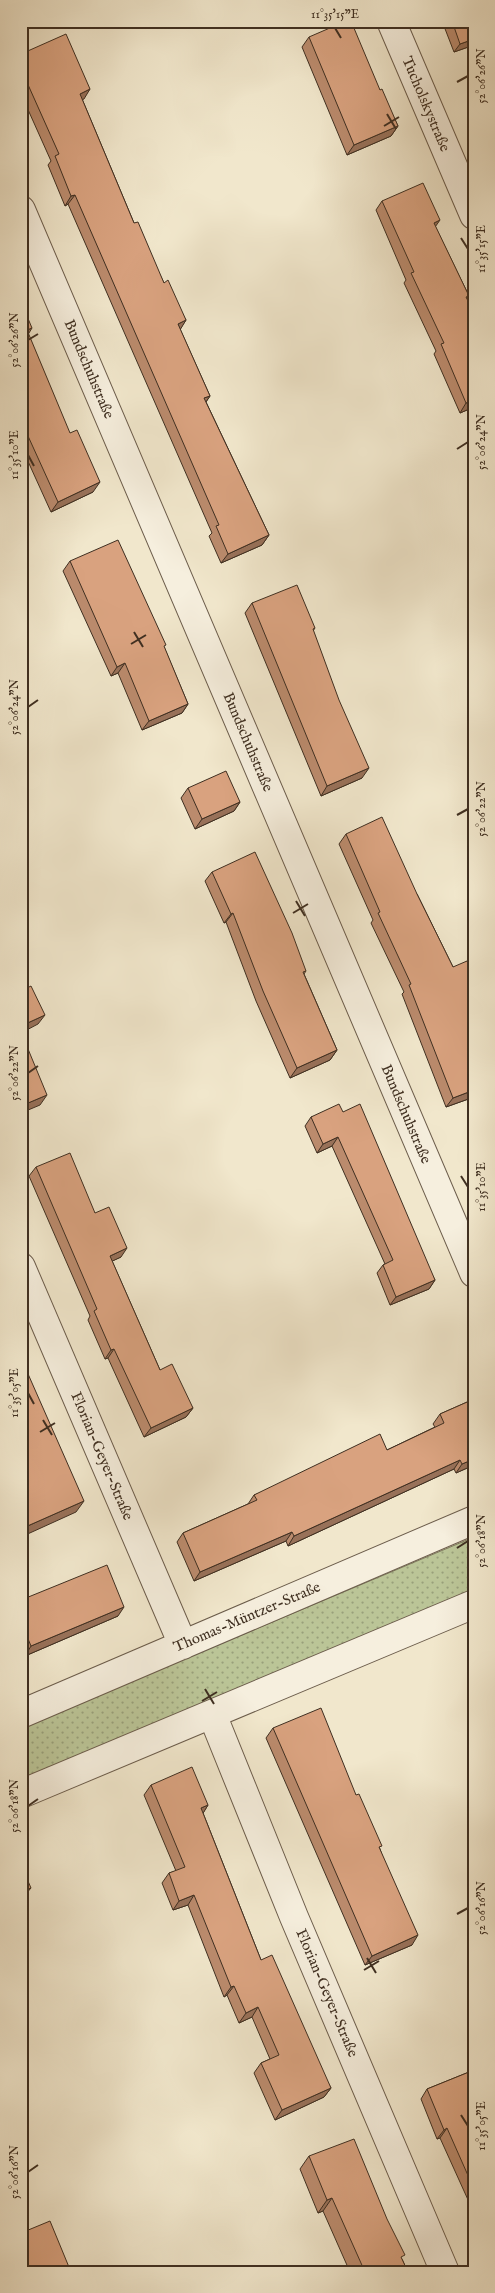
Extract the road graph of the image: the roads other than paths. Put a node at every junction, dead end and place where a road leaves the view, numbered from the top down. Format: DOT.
graph roads {
  1 [pos="391,21"];
  2 [pos="21,210"];
  3 [pos="474,215"];
  4 [pos="21,1267"];
  5 [pos="474,1273"];
  6 [pos="474,1520"];
  7 [pos="474,1604"];
  8 [pos="183,1645"];
  9 [pos="21,1714"];
  10 [pos="212,1714"];
  11 [pos="21,1794"];
  12 [pos="446,2272"];
  1 -- 3 [label="street, Tucholskystraße"];
  2 -- 5 [label="street, Bundschuhstraße"];
  4 -- 8 [label="street, Florian-Geyer-Straße"];
  6 -- 8 [label="street, Thomas-Müntzer-Straße"];
  7 -- 10 [label="street"];
  8 -- 9 [label="street, Thomas-Müntzer-Straße"];
  10 -- 11 [label="street"];
  10 -- 12 [label="street, Florian-Geyer-Straße"];
}
